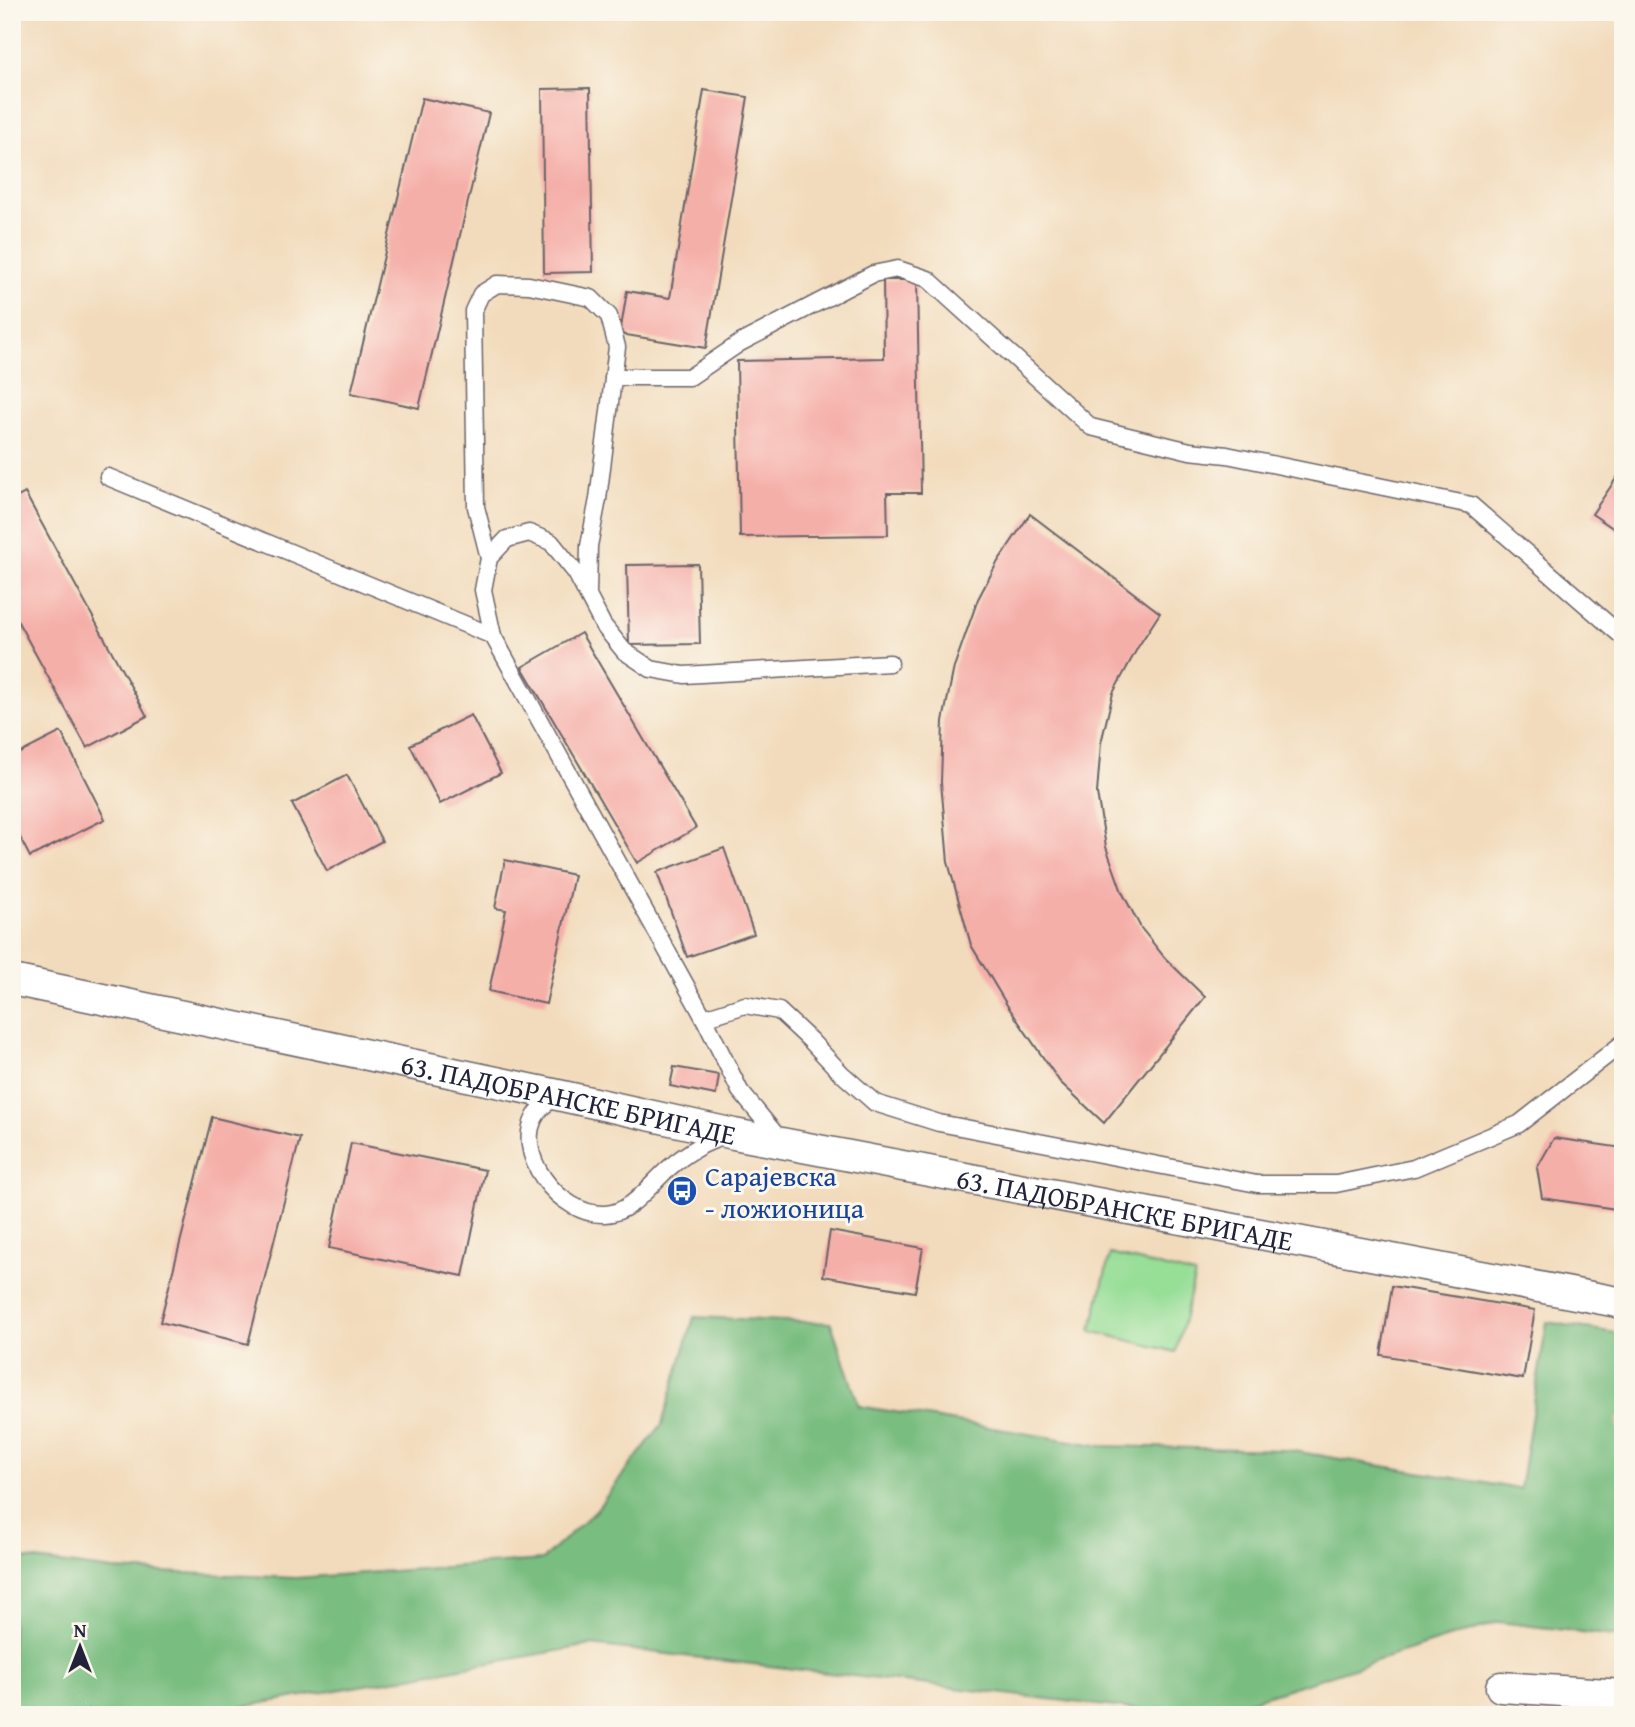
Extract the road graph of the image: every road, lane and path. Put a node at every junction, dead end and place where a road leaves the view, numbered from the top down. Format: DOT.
graph roads {
  1 [pos="613,377"];
  2 [pos="108,477"];
  3 [pos="489,558"];
  4 [pos="587,594"];
  5 [pos="493,636"];
  6 [pos="1623,637"];
  7 [pos="890,663"];
  8 [pos="12,980"];
  9 [pos="704,1018"];
  10 [pos="1623,1043"];
  11 [pos="558,1095"];
  12 [pos="734,1134"];
  13 [pos="784,1144"];
  14 [pos="1623,1303"];
  15 [pos="1501,1686"];
  16 [pos="1623,1695"];
  1 -- 3 [label="lane"];
  1 -- 4 [label="lane"];
  1 -- 6 [label="lane"];
  2 -- 5 [label="lane"];
  3 -- 4 [label="lane"];
  3 -- 5 [label="lane"];
  4 -- 7 [label="lane"];
  5 -- 9 [label="lane"];
  8 -- 11 [label="street, 63. ПАДОБРАНСКЕ БРИГАДЕ"];
  9 -- 10 [label="lane"];
  9 -- 13 [label="lane"];
  11 -- 12 [label="street, 63. ПАДОБРАНСКЕ БРИГАДЕ"];
  11 -- 12 [label="lane"];
  12 -- 13 [label="street, 63. ПАДОБРАНСКЕ БРИГАДЕ"];
  13 -- 14 [label="street, 63. ПАДОБРАНСКЕ БРИГАДЕ"];
  15 -- 16 [label="street"];
}
